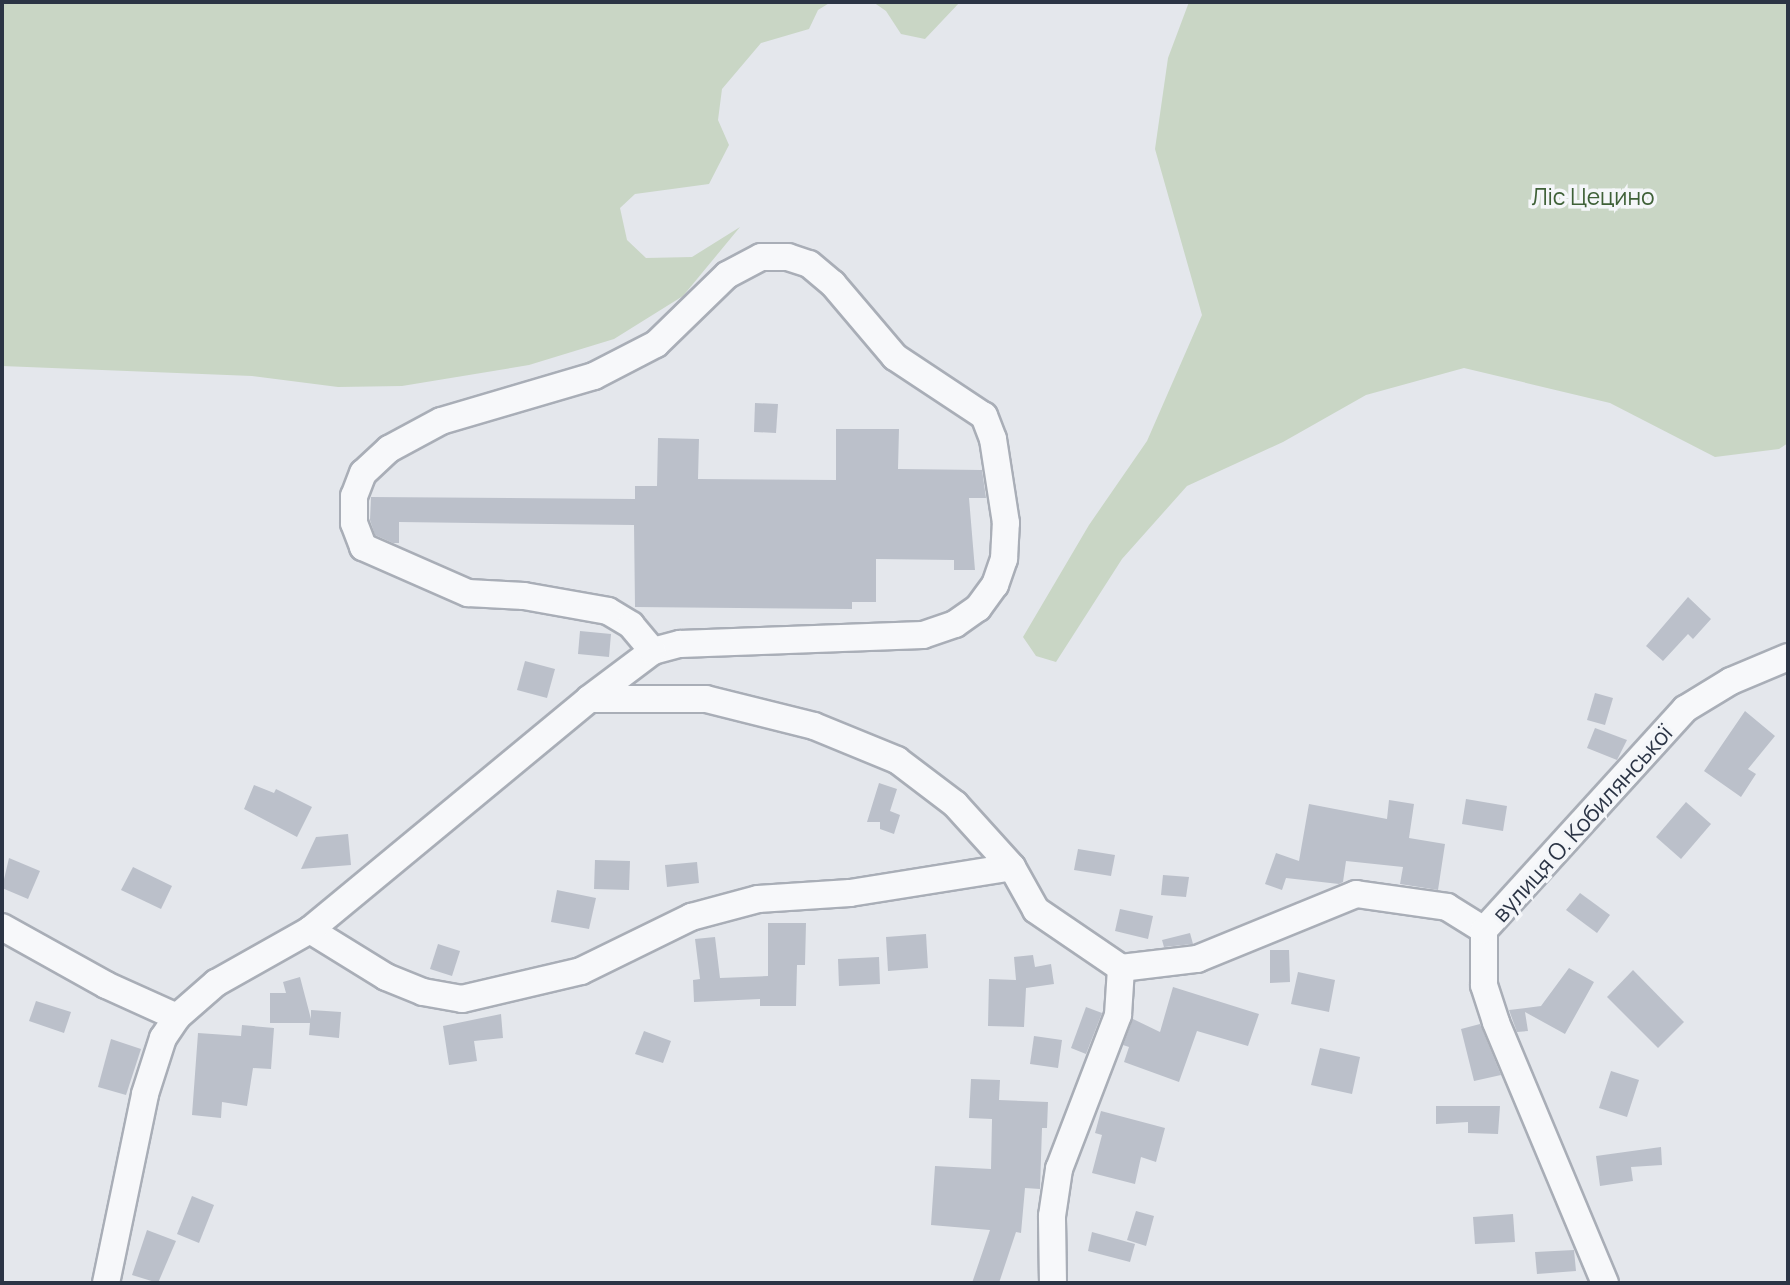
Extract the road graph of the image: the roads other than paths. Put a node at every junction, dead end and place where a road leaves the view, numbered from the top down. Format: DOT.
graph roads {
  1 [pos="653,651"];
  2 [pos="1788,657"];
  3 [pos="589,699"];
  4 [pos="1012,867"];
  5 [pos="2,927"];
  6 [pos="310,930"];
  7 [pos="1484,930"];
  8 [pos="1121,968"];
  9 [pos="177,1017"];
  10 [pos="106,1283"];
  11 [pos="1053,1283"];
  12 [pos="1605,1283"];
  1 -- 1 [label="street"];
  1 -- 3 [label="street"];
  2 -- 7 [label="street, вулиця О. Кобилянської"];
  3 -- 4 [label="street"];
  3 -- 6 [label="street"];
  4 -- 6 [label="street"];
  4 -- 8 [label="street"];
  5 -- 9 [label="street"];
  6 -- 9 [label="street"];
  7 -- 8 [label="street"];
  7 -- 12 [label="street, вулиця О. Кобилянської"];
  8 -- 11 [label="street"];
  9 -- 10 [label="street"];
}
